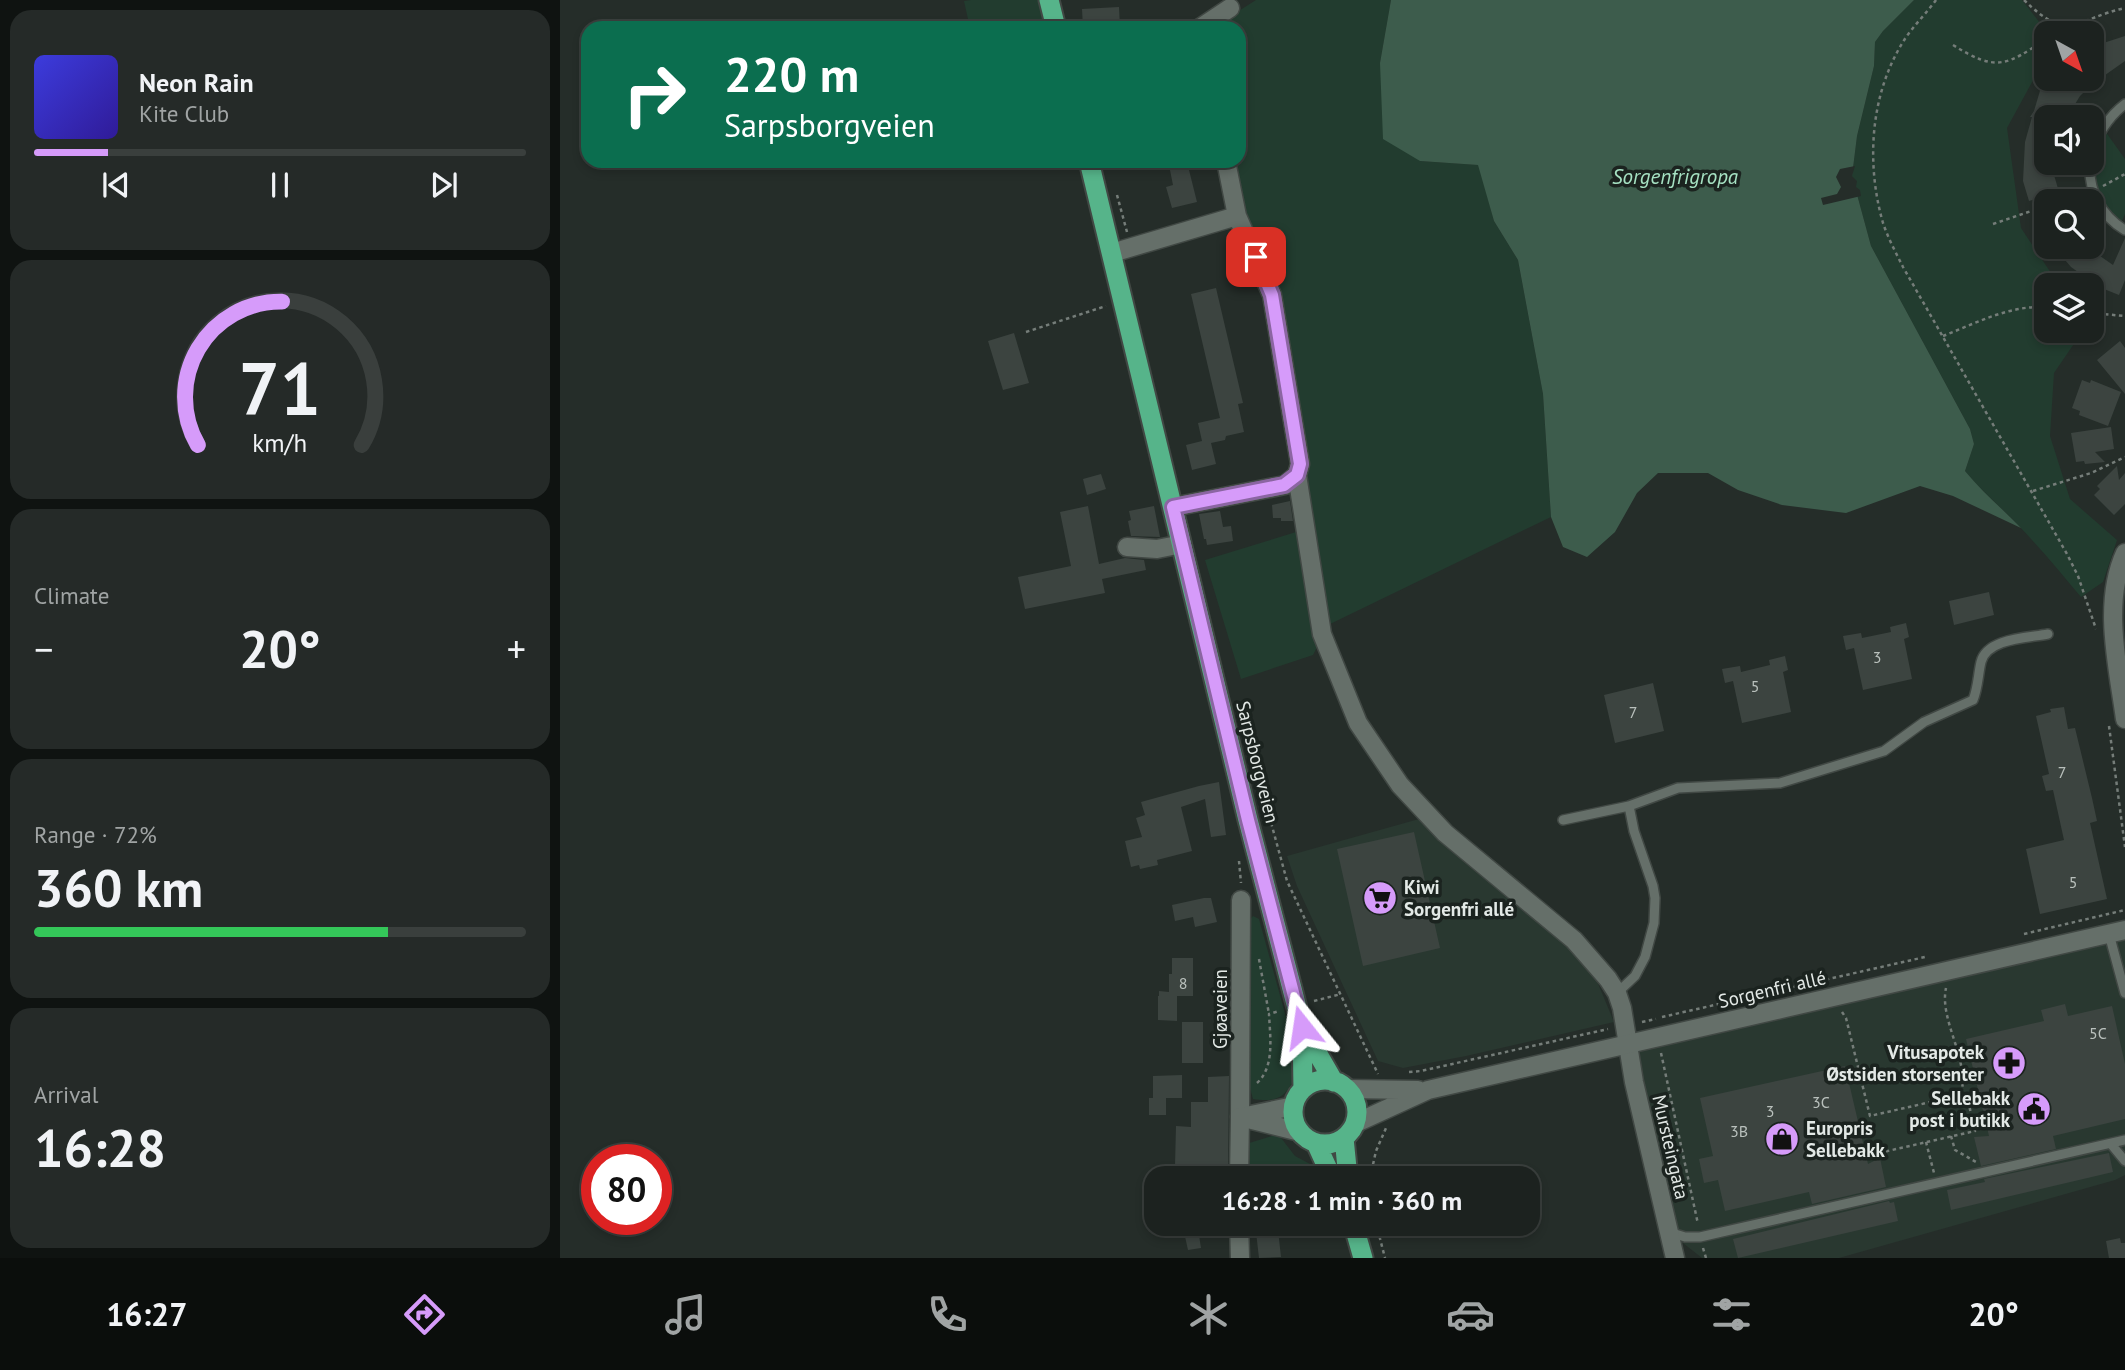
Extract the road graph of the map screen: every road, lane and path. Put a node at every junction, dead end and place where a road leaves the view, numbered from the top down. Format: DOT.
graph roads {
  1 [pos="1049,0"];
  2 [pos="1936,0"];
  3 [pos="2024,0"];
  4 [pos="1233,6"];
  5 [pos="2125,8"];
  6 [pos="1054,21"];
  7 [pos="1210,21"];
  8 [pos="2052,21"];
  9 [pos="2086,21"];
  10 [pos="1953,45"];
  11 [pos="2034,47"];
  12 [pos="2125,104"];
  13 [pos="2104,126"];
  14 [pos="1092,168"];
  15 [pos="1227,168"];
  16 [pos="2091,175"];
  17 [pos="1115,186"];
  18 [pos="2034,210"];
  19 [pos="1237,216"];
  20 [pos="1993,223"];
  21 [pos="2125,230"];
  22 [pos="1122,250"];
  23 [pos="1123,301"];
  24 [pos="2034,306"];
  25 [pos="2104,314"];
  26 [pos="2125,316"];
  27 [pos="1026,332"];
  28 [pos="1943,337"];
  29 [pos="2125,457"];
  30 [pos="1297,475"];
  31 [pos="2032,491"];
  32 [pos="1173,507"];
  33 [pos="1182,544"];
  34 [pos="1127,547"];
  35 [pos="2125,553"];
  36 [pos="2048,634"];
  37 [pos="2098,635"];
  38 [pos="2125,719"];
  39 [pos="1246,731"];
  40 [pos="1629,806"];
  41 [pos="1563,820"];
  42 [pos="1241,900"];
  43 [pos="2125,910"];
  44 [pos="2117,932"];
  45 [pos="2017,936"];
  46 [pos="1926,957"];
  47 [pos="1948,984"];
  48 [pos="1824,989"];
  49 [pos="1617,993"];
  50 [pos="2125,993"];
  51 [pos="1341,994"];
  52 [pos="1308,1003"];
  53 [pos="1286,1009"];
  54 [pos="1624,1025"];
  55 [pos="1302,1027"];
  56 [pos="1657,1038"];
  57 [pos="1628,1044"];
  58 [pos="1400,1073"];
  59 [pos="1383,1079"];
  60 [pos="1340,1085"];
  61 [pos="1241,1090"];
  62 [pos="1428,1090"];
  63 [pos="1961,1095"];
  64 [pos="1299,1098"];
  65 [pos="1387,1107"];
  66 [pos="1240,1117"];
  67 [pos="1350,1131"];
  68 [pos="1300,1132"];
  69 [pos="1951,1136"];
  70 [pos="2125,1140"];
  71 [pos="1926,1142"];
  72 [pos="1316,1143"];
  73 [pos="2111,1144"];
  74 [pos="1879,1153"];
  75 [pos="2125,1161"];
  76 [pos="1239,1166"];
  77 [pos="1327,1166"];
  78 [pos="1349,1166"];
  79 [pos="1373,1166"];
  80 [pos="1932,1166"];
  81 [pos="1982,1173"];
  82 [pos="1669,1232"];
  83 [pos="1239,1236"];
  84 [pos="1357,1236"];
  85 [pos="1379,1236"];
  86 [pos="1700,1237"];
  87 [pos="1240,1258"];
  88 [pos="1363,1258"];
  89 [pos="1385,1258"];
  90 [pos="1675,1258"];
  91 [pos="1706,1258"];
  1 -- 6 [label="highway"];
  2 -- 28 [label="path"];
  3 -- 8 [label="path"];
  4 -- 7 [label="street"];
  5 -- 9 [label="path"];
  10 -- 11 [label="path"];
  12 -- 13 [label="lane"];
  14 -- 22 [label="highway, Sarpsborgveien"];
  15 -- 19 [label="street"];
  16 -- 21 [label="lane"];
  17 -- 22 [label="path"];
  18 -- 20 [label="path"];
  19 -- 22 [label="street"];
  19 -- 30 [label="street"];
  22 -- 23 [label="highway, Sarpsborgveien"];
  23 -- 27 [label="path"];
  23 -- 32 [label="highway, Sarpsborgveien"];
  24 -- 28 [label="path"];
  25 -- 26 [label="path"];
  28 -- 31 [label="path"];
  29 -- 31 [label="path"];
  30 -- 32 [label="street"];
  30 -- 49 [label="street"];
  31 -- 37 [label="path"];
  32 -- 33 [label="highway, Sarpsborgveien"];
  33 -- 34 [label="street"];
  33 -- 55 [label="highway, Sarpsborgveien"];
  35 -- 38 [label="street"];
  36 -- 40 [label="lane"];
  39 -- 51 [label="path"];
  40 -- 41 [label="lane"];
  40 -- 49 [label="lane"];
  42 -- 61 [label="street, Gjøaveien"];
  43 -- 45 [label="path"];
  44 -- 48 [label="street, Sorgenfri allé"];
  44 -- 50 [label="lane"];
  46 -- 48 [label="path"];
  47 -- 63 [label="path"];
  48 -- 54 [label="path"];
  48 -- 56 [label="street, Sorgenfri allé"];
  48 -- 63 [label="path"];
  49 -- 54 [label="street, Mursteingata"];
  51 -- 52 [label="path"];
  51 -- 59 [label="path"];
  53 -- 61 [label="path"];
  54 -- 57 [label="street, Mursteingata"];
  54 -- 58 [label="path"];
  55 -- 60 [label="highway, Sarpsborgveien"];
  55 -- 64 [label="highway, Sarpsborgveien"];
  56 -- 57 [label="street, Sorgenfri allé"];
  56 -- 86 [label="path"];
  57 -- 62 [label="street, Sorgenfri allé"];
  57 -- 82 [label="street, Mursteingata"];
  59 -- 60 [label="street"];
  59 -- 62 [label="street"];
  60 -- 64 [label="highway"];
  60 -- 67 [label="highway"];
  61 -- 66 [label="street, Gjøaveien"];
  62 -- 65 [label="street"];
  63 -- 69 [label="path"];
  64 -- 66 [label="street"];
  64 -- 68 [label="highway"];
  65 -- 67 [label="street"];
  65 -- 79 [label="path"];
  66 -- 68 [label="street"];
  66 -- 76 [label="street, Gjøaveien"];
  67 -- 72 [label="highway"];
  67 -- 78 [label="highway"];
  68 -- 72 [label="highway"];
  69 -- 71 [label="path"];
  69 -- 81 [label="path"];
  70 -- 73 [label="lane"];
  71 -- 74 [label="path"];
  71 -- 80 [label="path"];
  72 -- 77 [label="highway"];
  73 -- 75 [label="lane"];
  73 -- 81 [label="lane"];
  81 -- 86 [label="lane"];
  82 -- 86 [label="lane"];
  82 -- 90 [label="street, Mursteingata"];
  83 -- 87 [label="street"];
  84 -- 88 [label="highway"];
  85 -- 89 [label="path"];
  86 -- 91 [label="path"];
}
